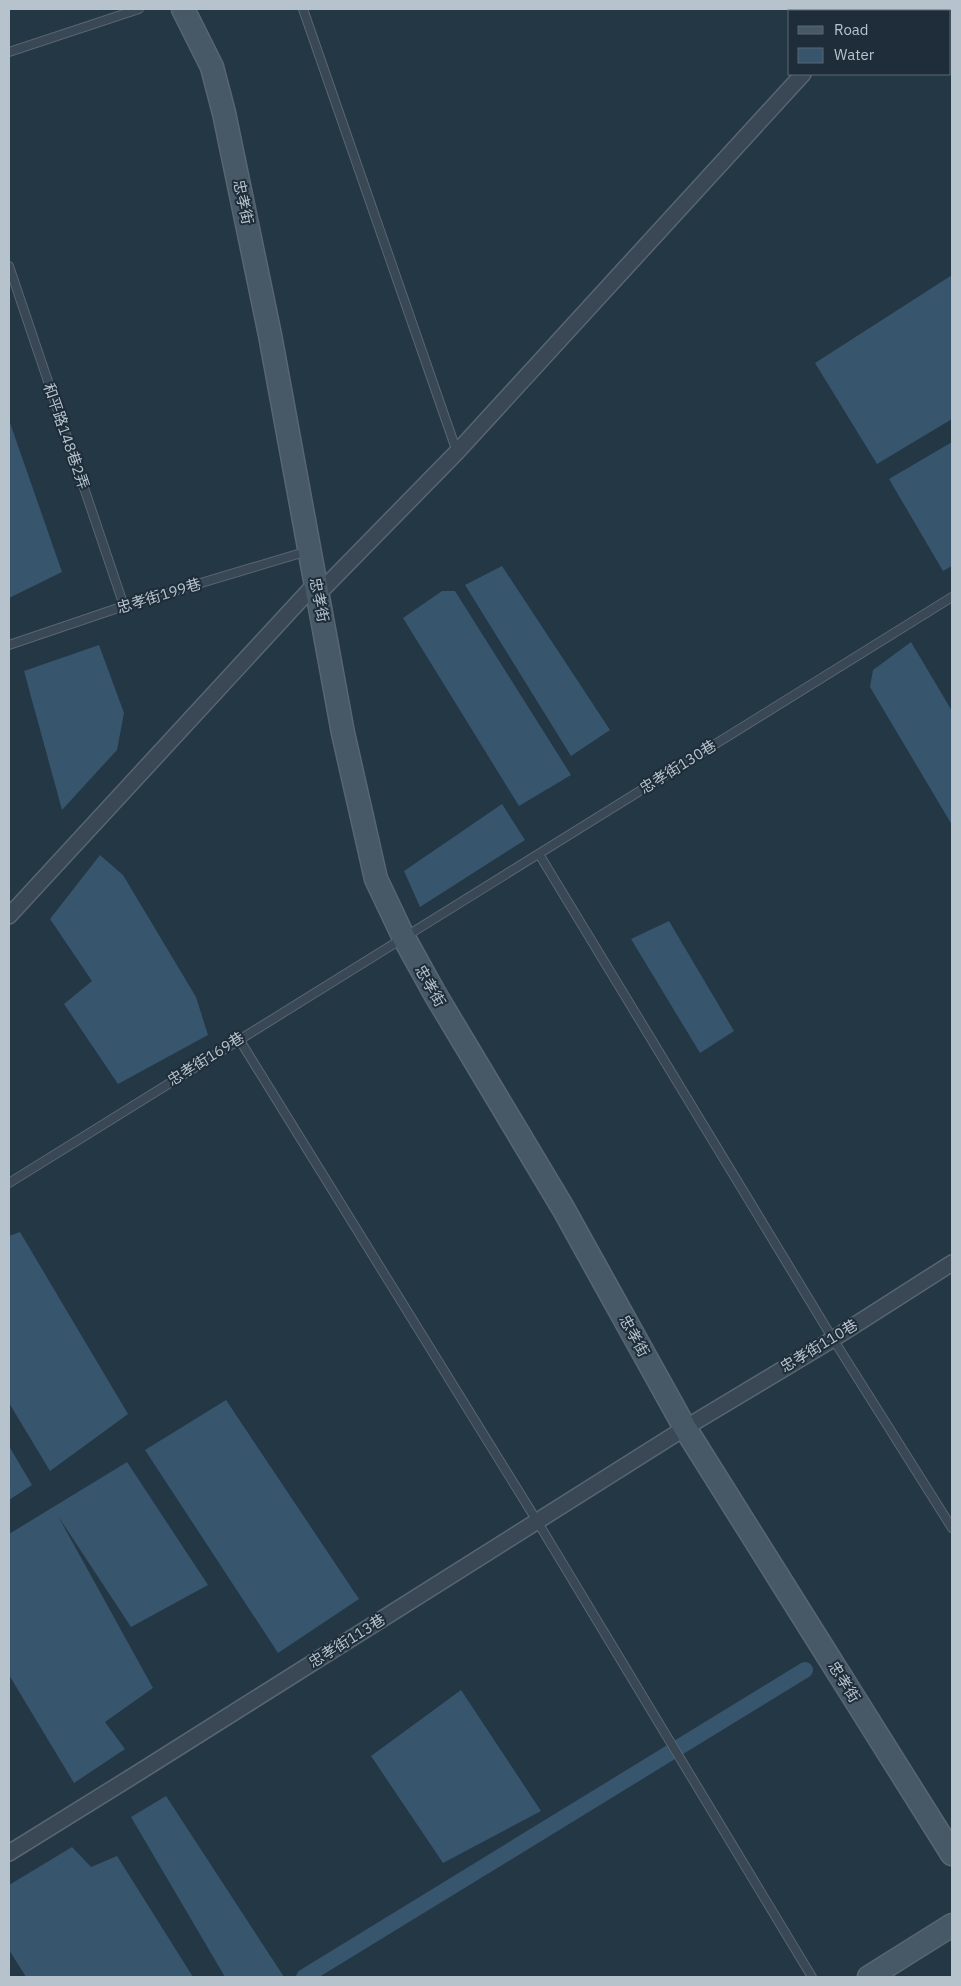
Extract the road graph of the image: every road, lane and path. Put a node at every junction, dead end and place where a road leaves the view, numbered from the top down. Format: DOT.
graph roads {
  1 [pos="139,9"];
  2 [pos="183,9"];
  3 [pos="303,9"];
  4 [pos="9,52"];
  5 [pos="802,75"];
  6 [pos="9,266"];
  7 [pos="457,452"];
  8 [pos="310,551"];
  9 [pos="317,588"];
  10 [pos="952,596"];
  11 [pos="124,606"];
  12 [pos="9,645"];
  13 [pos="539,854"];
  14 [pos="9,916"];
  15 [pos="402,936"];
  16 [pos="239,1038"];
  17 [pos="9,1183"];
  18 [pos="952,1263"];
  19 [pos="833,1339"];
  20 [pos="685,1428"];
  21 [pos="537,1521"];
  22 [pos="952,1528"];
  23 [pos="9,1853"];
  24 [pos="952,1854"];
  25 [pos="952,1926"];
  26 [pos="812,1977"];
  27 [pos="869,1977"];
  1 -- 4 [label="lane"];
  2 -- 8 [label="street, 忠孝街"];
  3 -- 7 [label="lane"];
  5 -- 7 [label="street"];
  6 -- 11 [label="lane, 和平路148巷2弄"];
  7 -- 9 [label="street"];
  8 -- 9 [label="street, 忠孝街"];
  8 -- 11 [label="lane, 忠孝街199巷"];
  9 -- 14 [label="street"];
  9 -- 15 [label="street, 忠孝街"];
  10 -- 13 [label="lane, 忠孝街130巷"];
  11 -- 12 [label="lane, 忠孝街199巷"];
  13 -- 15 [label="lane, 忠孝街130巷"];
  13 -- 19 [label="lane"];
  15 -- 16 [label="lane, 忠孝街169巷"];
  15 -- 20 [label="street, 忠孝街"];
  16 -- 17 [label="lane, 忠孝街169巷"];
  16 -- 21 [label="lane"];
  18 -- 19 [label="street, 忠孝街110巷"];
  19 -- 20 [label="street, 忠孝街110巷"];
  19 -- 22 [label="lane"];
  20 -- 21 [label="street, 忠孝街113巷"];
  20 -- 24 [label="street, 忠孝街"];
  21 -- 23 [label="street, 忠孝街113巷"];
  21 -- 26 [label="lane"];
  25 -- 27 [label="street"];
}
